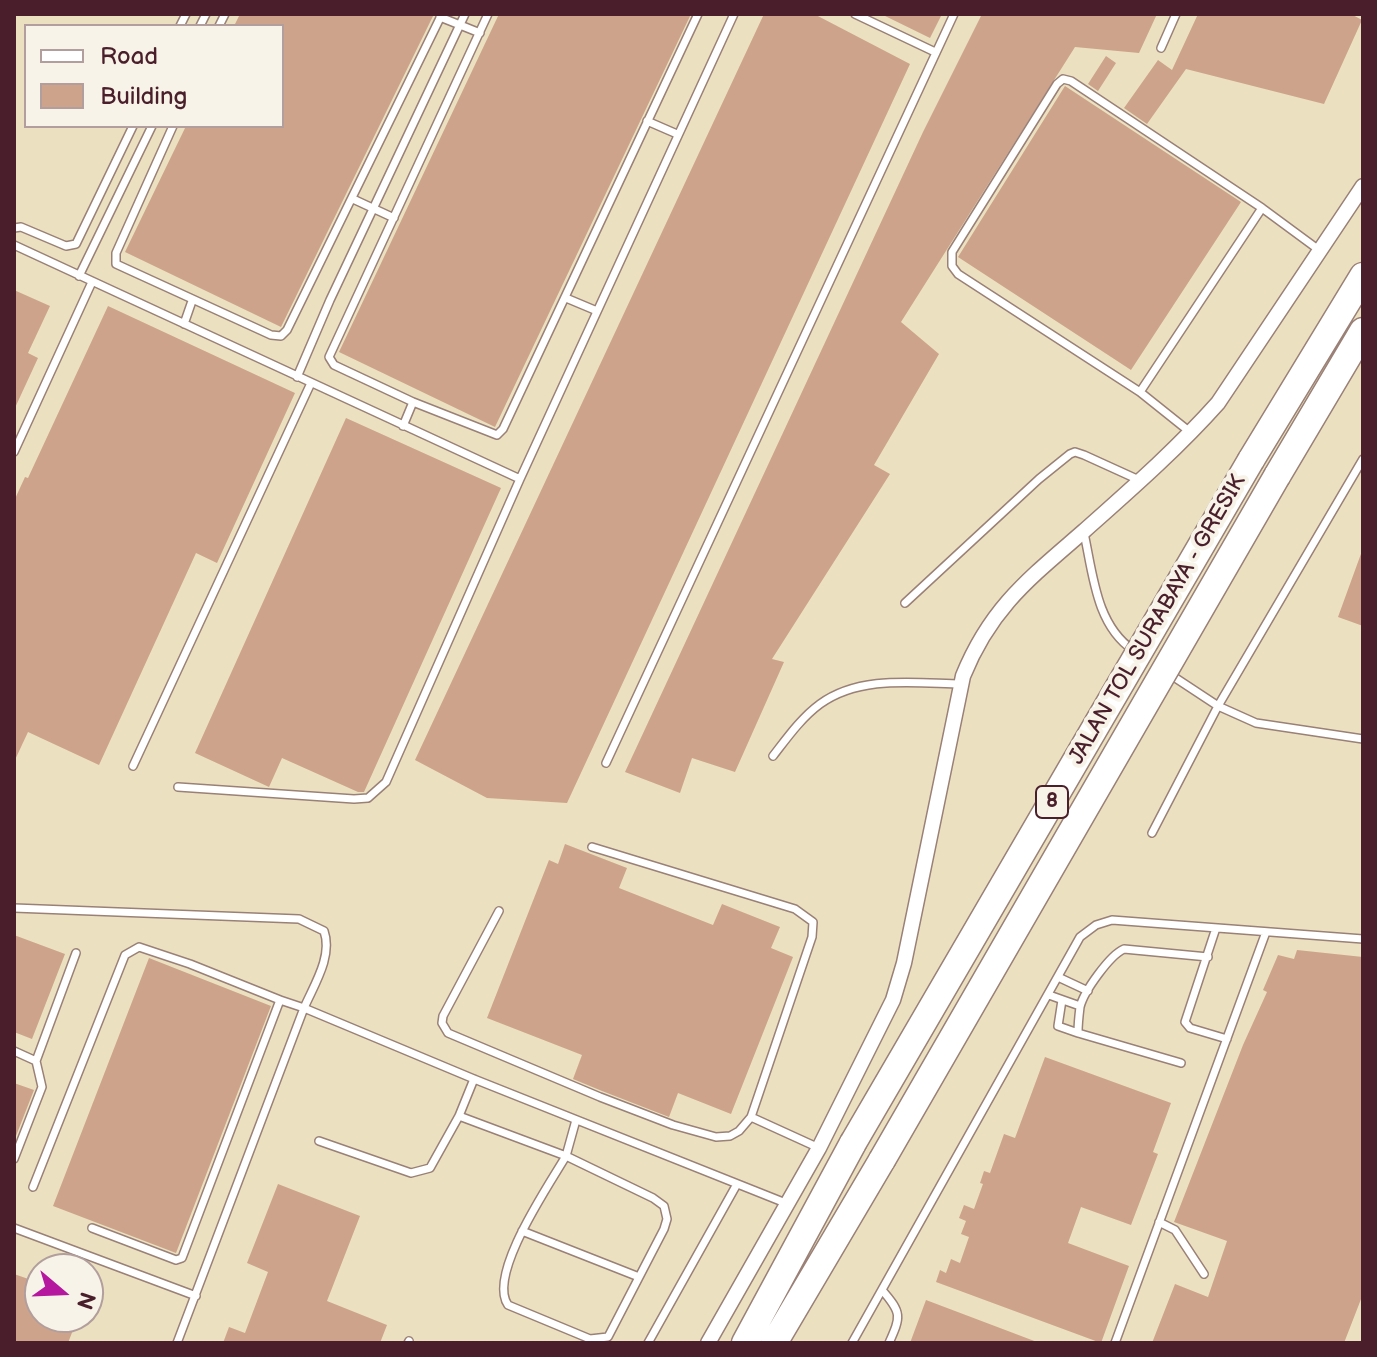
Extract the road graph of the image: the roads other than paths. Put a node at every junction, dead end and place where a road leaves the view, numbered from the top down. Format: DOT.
graph roads {
  1 [pos="465,14"];
  2 [pos="488,14"];
  3 [pos="698,14"];
  4 [pos="734,14"];
  5 [pos="855,14"];
  6 [pos="954,14"];
  7 [pos="1176,14"];
  8 [pos="441,16"];
  9 [pos="460,25"];
  10 [pos="480,33"];
  11 [pos="1161,48"];
  12 [pos="935,52"];
  13 [pos="647,121"];
  14 [pos="132,128"];
  15 [pos="151,128"];
  16 [pos="172,128"];
  17 [pos="677,134"];
  18 [pos="1363,186"];
  19 [pos="353,199"];
  20 [pos="1262,208"];
  21 [pos="373,209"];
  22 [pos="394,218"];
  23 [pos="14,228"];
  24 [pos="14,245"];
  25 [pos="1321,252"];
  26 [pos="79,276"];
  27 [pos="1363,276"];
  28 [pos="92,282"];
  29 [pos="566,298"];
  30 [pos="192,301"];
  31 [pos="597,311"];
  32 [pos="184,324"];
  33 [pos="1363,331"];
  34 [pos="297,377"];
  35 [pos="311,383"];
  36 [pos="1140,392"];
  37 [pos="413,402"];
  38 [pos="403,426"];
  39 [pos="1191,433"];
  40 [pos="14,452"];
  41 [pos="1363,459"];
  42 [pos="520,479"];
  43 [pos="1139,480"];
  44 [pos="1084,531"];
  45 [pos="905,603"];
  46 [pos="1151,663"];
  47 [pos="1161,669"];
  48 [pos="961,684"];
  49 [pos="1218,706"];
  50 [pos="1363,739"];
  51 [pos="773,756"];
  52 [pos="606,763"];
  53 [pos="133,766"];
  54 [pos="178,787"];
  55 [pos="1152,833"];
  56 [pos="592,847"];
  57 [pos="14,908"];
  58 [pos="499,911"];
  59 [pos="1216,928"];
  60 [pos="1266,932"];
  61 [pos="1363,939"];
  62 [pos="76,953"];
  63 [pos="1208,957"];
  64 [pos="1058,977"];
  65 [pos="1088,991"];
  66 [pos="1049,995"];
  67 [pos="280,1000"];
  68 [pos="1062,1000"];
  69 [pos="1080,1006"];
  70 [pos="304,1008"];
  71 [pos="1078,1033"];
  72 [pos="1227,1039"];
  73 [pos="14,1051"];
  74 [pos="36,1061"];
  75 [pos="1181,1063"];
  76 [pos="474,1079"];
  77 [pos="459,1116"];
  78 [pos="751,1117"];
  79 [pos="576,1120"];
  80 [pos="319,1141"];
  81 [pos="819,1148"];
  82 [pos="566,1156"];
  83 [pos="14,1159"];
  84 [pos="737,1184"];
  85 [pos="33,1187"];
  86 [pos="788,1204"];
  87 [pos="1159,1222"];
  88 [pos="14,1228"];
  89 [pos="92,1228"];
  90 [pos="522,1231"];
  91 [pos="1204,1274"];
  92 [pos="639,1277"];
  93 [pos="882,1290"];
  94 [pos="196,1296"];
  95 [pos="177,1343"];
  96 [pos="648,1343"];
  97 [pos="708,1343"];
  98 [pos="745,1343"];
  99 [pos="774,1343"];
  100 [pos="852,1343"];
  101 [pos="889,1343"];
  102 [pos="1115,1343"];
  1 -- 9 [label="lane"];
  2 -- 10 [label="lane"];
  3 -- 13 [label="lane"];
  4 -- 17 [label="lane"];
  5 -- 12 [label="lane"];
  6 -- 12 [label="lane"];
  7 -- 11 [label="lane"];
  8 -- 9 [label="lane"];
  8 -- 19 [label="lane"];
  9 -- 10 [label="lane"];
  9 -- 21 [label="lane"];
  10 -- 22 [label="lane"];
  12 -- 52 [label="lane"];
  13 -- 17 [label="lane"];
  13 -- 29 [label="lane"];
  14 -- 23 [label="lane"];
  15 -- 26 [label="lane"];
  16 -- 30 [label="lane"];
  17 -- 31 [label="lane"];
  18 -- 25 [label="street"];
  19 -- 21 [label="lane"];
  19 -- 30 [label="lane"];
  20 -- 25 [label="lane"];
  20 -- 36 [label="lane"];
  20 -- 36 [label="lane"];
  21 -- 22 [label="lane"];
  21 -- 34 [label="lane"];
  22 -- 37 [label="lane"];
  24 -- 26 [label="lane"];
  25 -- 39 [label="street"];
  26 -- 28 [label="lane"];
  27 -- 98 [label="highway, JALAN TOL SURABAYA - GRESIK / 8, bridge"];
  28 -- 32 [label="lane"];
  28 -- 40 [label="lane"];
  29 -- 31 [label="lane"];
  29 -- 37 [label="lane"];
  30 -- 32 [label="lane"];
  31 -- 42 [label="lane"];
  32 -- 34 [label="lane"];
  33 -- 99 [label="highway, JALAN TOL SURABAYA - GRESIK / 8, bridge"];
  34 -- 35 [label="lane"];
  35 -- 38 [label="lane"];
  35 -- 53 [label="lane"];
  36 -- 39 [label="lane"];
  37 -- 38 [label="lane"];
  38 -- 42 [label="lane"];
  39 -- 43 [label="street"];
  41 -- 49 [label="lane"];
  42 -- 54 [label="lane"];
  43 -- 44 [label="street"];
  43 -- 45 [label="lane"];
  44 -- 46 [label="lane"];
  44 -- 48 [label="street"];
  47 -- 49 [label="lane"];
  48 -- 51 [label="lane"];
  48 -- 81 [label="street"];
  49 -- 50 [label="lane"];
  49 -- 55 [label="lane"];
  56 -- 78 [label="lane"];
  57 -- 70 [label="lane"];
  58 -- 78 [label="lane"];
  59 -- 60 [label="lane"];
  59 -- 63 [label="lane"];
  59 -- 64 [label="lane"];
  60 -- 61 [label="lane"];
  60 -- 72 [label="lane"];
  62 -- 74 [label="lane"];
  63 -- 65 [label="lane"];
  63 -- 72 [label="lane"];
  64 -- 65 [label="lane"];
  64 -- 66 [label="lane"];
  65 -- 69 [label="lane"];
  66 -- 68 [label="lane"];
  66 -- 93 [label="lane"];
  67 -- 70 [label="lane"];
  67 -- 85 [label="lane"];
  67 -- 89 [label="lane"];
  68 -- 69 [label="lane"];
  68 -- 71 [label="lane"];
  69 -- 71 [label="lane"];
  70 -- 76 [label="lane"];
  70 -- 94 [label="lane"];
  71 -- 75 [label="lane"];
  72 -- 87 [label="lane"];
  73 -- 74 [label="lane"];
  74 -- 83 [label="lane"];
  76 -- 77 [label="lane"];
  76 -- 79 [label="lane"];
  77 -- 80 [label="lane"];
  77 -- 82 [label="lane"];
  78 -- 81 [label="lane"];
  79 -- 82 [label="lane"];
  79 -- 84 [label="lane"];
  81 -- 86 [label="street"];
  82 -- 90 [label="lane"];
  82 -- 92 [label="lane"];
  84 -- 86 [label="lane"];
  84 -- 96 [label="lane"];
  86 -- 97 [label="street"];
  87 -- 91 [label="lane"];
  87 -- 102 [label="lane"];
  88 -- 94 [label="lane"];
  90 -- 92 [label="lane"];
  90 -- 92 [label="lane"];
  93 -- 100 [label="lane"];
  93 -- 101 [label="lane"];
  94 -- 95 [label="lane"];
}
